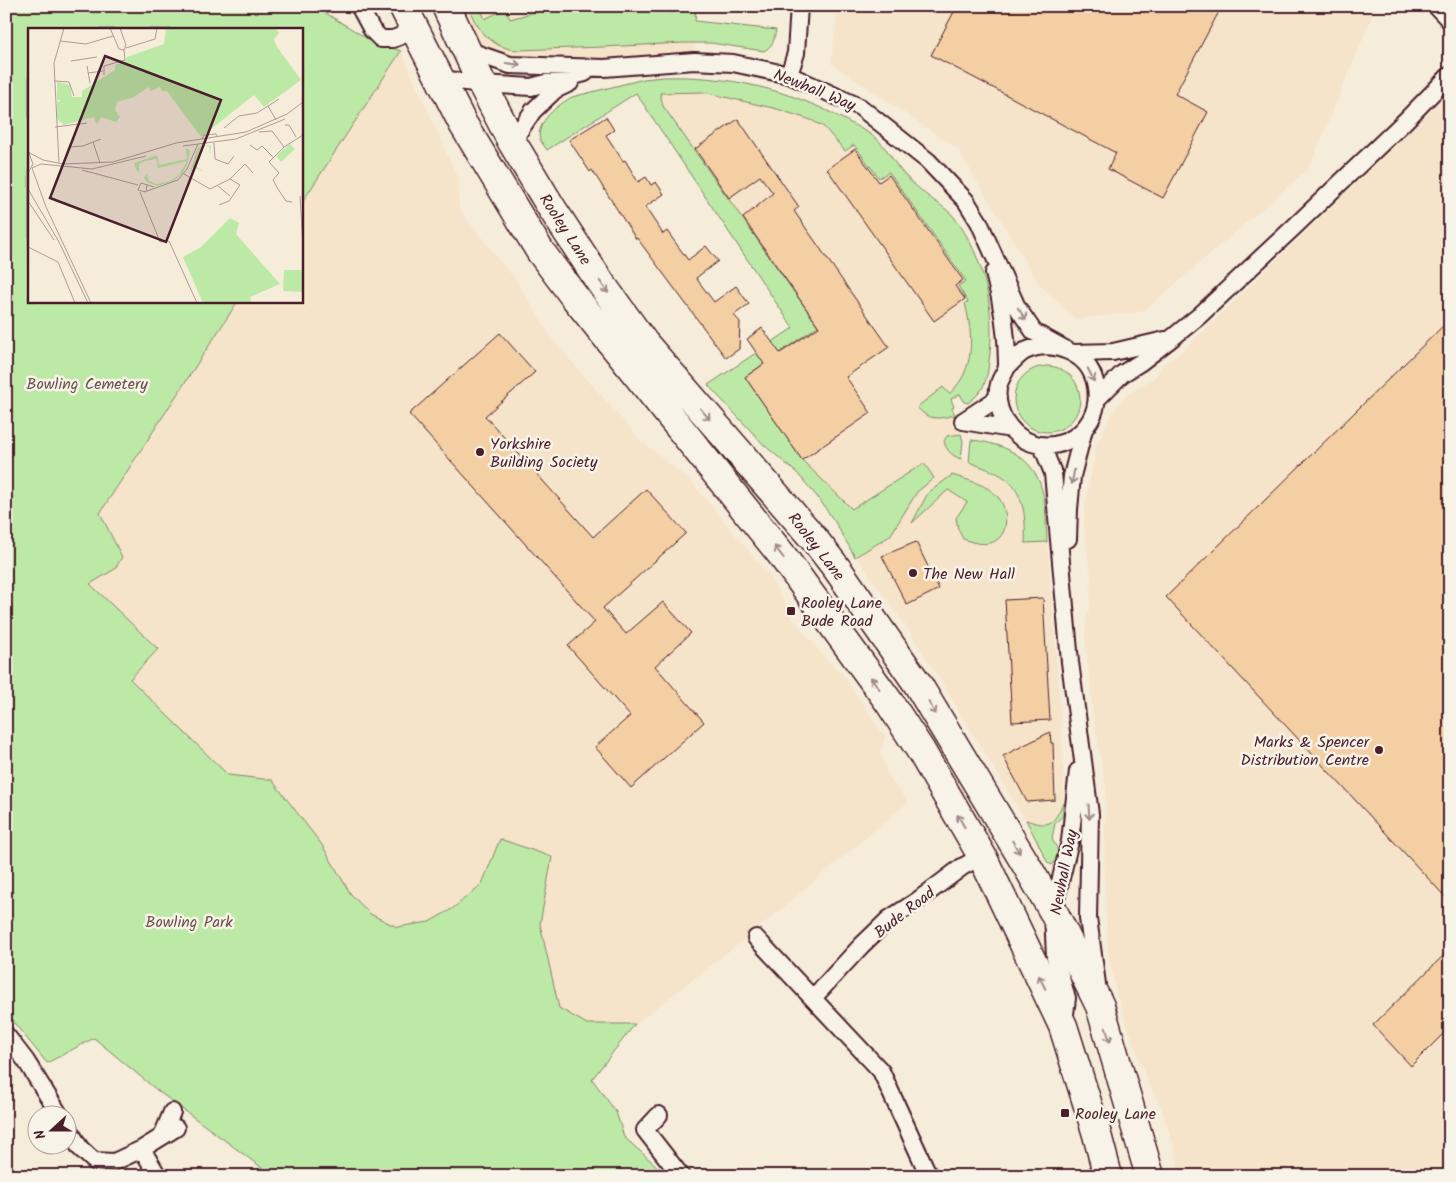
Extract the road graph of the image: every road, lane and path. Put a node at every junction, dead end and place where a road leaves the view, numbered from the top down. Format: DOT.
graph roads {
  1 [pos="359,6"];
  2 [pos="403,6"];
  3 [pos="446,6"];
  4 [pos="798,6"];
  5 [pos="1436,6"];
  6 [pos="1450,21"];
  7 [pos="416,30"];
  8 [pos="467,50"];
  9 [pos="604,68"];
  10 [pos="789,75"];
  11 [pos="1450,75"];
  12 [pos="440,79"];
  13 [pos="482,84"];
  14 [pos="512,142"];
  15 [pos="979,222"];
  16 [pos="1172,338"];
  17 [pos="1069,351"];
  18 [pos="1008,366"];
  19 [pos="998,398"];
  20 [pos="1097,399"];
  21 [pos="1011,429"];
  22 [pos="1084,429"];
  23 [pos="1042,446"];
  24 [pos="1068,627"];
  25 [pos="1080,746"];
  26 [pos="982,856"];
  27 [pos="1053,911"];
  28 [pos="756,938"];
  29 [pos="814,998"];
  30 [pos="1100,1006"];
  31 [pos="1063,1026"];
  32 [pos="6,1035"];
  33 [pos="53,1104"];
  34 [pos="659,1115"];
  35 [pos="170,1125"];
  36 [pos="78,1145"];
  37 [pos="142,1149"];
  38 [pos="158,1176"];
  39 [pos="681,1176"];
  40 [pos="929,1176"];
  41 [pos="1108,1176"];
  42 [pos="1150,1176"];
  1 -- 7 [label="street"];
  2 -- 7 [label="highway, Rooley Lane"];
  3 -- 8 [label="highway, Rooley Lane"];
  4 -- 10 [label="street"];
  5 -- 6 [label="street"];
  7 -- 12 [label="highway, Rooley Lane"];
  8 -- 9 [label="street, Newhall Way, one-way"];
  8 -- 13 [label="highway, Rooley Lane"];
  9 -- 10 [label="street, Newhall Way"];
  9 -- 13 [label="street, Newhall Way"];
  9 -- 14 [label="street, Newhall Way"];
  10 -- 15 [label="street, Newhall Way"];
  11 -- 16 [label="street"];
  12 -- 13 [label="street, Newhall Way"];
  26 -- 12 [label="highway, Rooley Lane, one-way"];
  13 -- 14 [label="highway, Rooley Lane"];
  14 -- 27 [label="highway, Rooley Lane, one-way"];
  15 -- 17 [label="street, Newhall Way, one-way"];
  15 -- 18 [label="street, Newhall Way"];
  16 -- 17 [label="street"];
  16 -- 20 [label="street"];
  17 -- 18 [label="street, Newhall Way"];
  17 -- 20 [label="street, Newhall Way, one-way"];
  18 -- 19 [label="street, Newhall Way"];
  19 -- 21 [label="street"];
  19 -- 21 [label="street"];
  20 -- 22 [label="street, Newhall Way"];
  21 -- 23 [label="street"];
  22 -- 23 [label="street, Newhall Way"];
  22 -- 24 [label="street, Newhall Way, one-way"];
  23 -- 24 [label="street, Newhall Way"];
  24 -- 25 [label="street, Newhall Way"];
  25 -- 27 [label="street, Newhall Way"];
  25 -- 30 [label="street, Newhall Way, one-way"];
  26 -- 29 [label="street, Bude Road"];
  31 -- 26 [label="highway, Rooley Lane, one-way"];
  27 -- 30 [label="highway, Rooley Lane"];
  27 -- 31 [label="street, Newhall Way"];
  28 -- 29 [label="street"];
  29 -- 40 [label="street"];
  30 -- 42 [label="highway, Rooley Lane, one-way"];
  31 -- 41 [label="highway, Rooley Lane"];
  32 -- 33 [label="street"];
  34 -- 39 [label="street"];
  35 -- 37 [label="street"];
  36 -- 37 [label="street"];
  37 -- 38 [label="street"];
}
